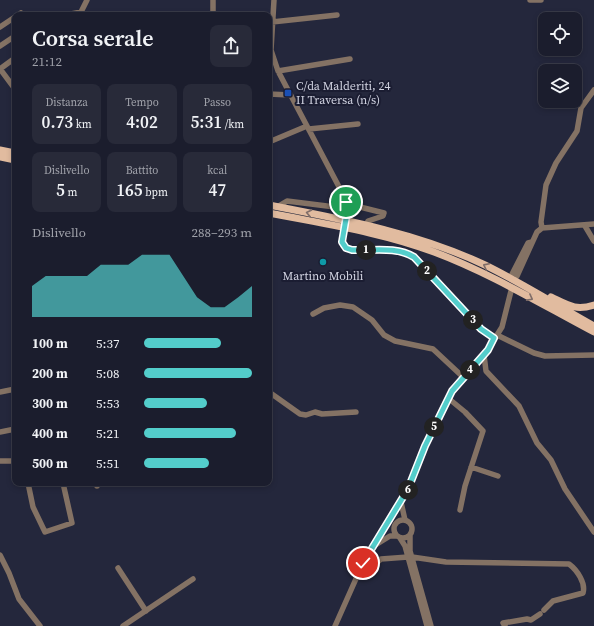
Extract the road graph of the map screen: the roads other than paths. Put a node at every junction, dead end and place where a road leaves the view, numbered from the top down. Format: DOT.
graph roads {
  1 [pos="87,0"];
  2 [pos="213,0"];
  3 [pos="274,0"];
  4 [pos="530,0"];
  5 [pos="541,0"];
  6 [pos="81,12"];
  7 [pos="212,12"];
  8 [pos="338,15"];
  9 [pos="12,19"];
  10 [pos="272,22"];
  11 [pos="0,27"];
  12 [pos="12,38"];
  13 [pos="0,46"];
  14 [pos="272,55"];
  15 [pos="350,59"];
  16 [pos="12,60"];
  17 [pos="0,69"];
  18 [pos="278,71"];
  19 [pos="12,85"];
  20 [pos="594,90"];
  21 [pos="272,94"];
  22 [pos="290,95"];
  23 [pos="358,124"];
  24 [pos="308,128"];
  25 [pos="272,141"];
  26 [pos="0,150"];
  27 [pos="12,152"];
  28 [pos="0,157"];
  29 [pos="12,159"];
  30 [pos="272,205"];
  31 [pos="277,206"];
  32 [pos="348,209"];
  33 [pos="272,214"];
  34 [pos="594,224"];
  35 [pos="367,225"];
  36 [pos="585,226"];
  37 [pos="542,228"];
  38 [pos="594,241"];
  39 [pos="532,242"];
  40 [pos="518,276"];
  41 [pos="510,278"];
  42 [pos="528,290"];
  43 [pos="511,291"];
  44 [pos="594,305"];
  45 [pos="313,314"];
  46 [pos="594,326"];
  47 [pos="594,332"];
  48 [pos="496,337"];
  49 [pos="484,355"];
  50 [pos="594,356"];
  51 [pos="463,377"];
  52 [pos="12,390"];
  53 [pos="0,392"];
  54 [pos="272,394"];
  55 [pos="448,398"];
  56 [pos="356,412"];
  57 [pos="12,430"];
  58 [pos="0,432"];
  59 [pos="0,461"];
  60 [pos="12,461"];
  61 [pos="471,467"];
  62 [pos="498,476"];
  63 [pos="28,486"];
  64 [pos="64,486"];
  65 [pos="401,502"];
  66 [pos="460,510"];
  67 [pos="402,520"];
  68 [pos="594,532"];
  69 [pos="395,535"];
  70 [pos="410,535"];
  71 [pos="374,545"];
  72 [pos="0,555"];
  73 [pos="410,557"];
  74 [pos="363,563"];
  75 [pos="118,568"];
  76 [pos="193,579"];
  77 [pos="146,611"];
  78 [pos="531,620"];
  79 [pos="504,625"];
  80 [pos="40,626"];
  81 [pos="123,626"];
  82 [pos="335,626"];
  83 [pos="427,626"];
  84 [pos="431,626"];
  85 [pos="536,626"];
  1 -- 6 [label="street"];
  2 -- 7 [label="street"];
  3 -- 10 [label="street"];
  4 -- 5 [label="street"];
  8 -- 10 [label="street"];
  9 -- 11 [label="street"];
  12 -- 13 [label="street"];
  14 -- 18 [label="street"];
  15 -- 18 [label="street"];
  16 -- 17 [label="street"];
  17 -- 19 [label="street"];
  18 -- 22 [label="street"];
  20 -- 37 [label="street"];
  21 -- 22 [label="street"];
  22 -- 24 [label="street"];
  23 -- 24 [label="street"];
  24 -- 25 [label="street"];
  24 -- 32 [label="street"];
  26 -- 27 [label="main road"];
  28 -- 29 [label="main road"];
  30 -- 31 [label="main road"];
  31 -- 32 [label="street"];
  35 -- 31 [label="main road, one-way"];
  32 -- 35 [label="street"];
  32 -- 48 [label="street"];
  33 -- 47 [label="main road, one-way"];
  34 -- 36 [label="street"];
  41 -- 35 [label="main road, one-way"];
  36 -- 37 [label="street"];
  36 -- 38 [label="street"];
  37 -- 39 [label="street"];
  39 -- 40 [label="street"];
  39 -- 41 [label="street"];
  41 -- 42 [label="main road"];
  42 -- 44 [label="main road"];
  42 -- 46 [label="main road"];
  43 -- 48 [label="street"];
  45 -- 51 [label="street"];
  48 -- 49 [label="street"];
  48 -- 50 [label="street"];
  49 -- 51 [label="street"];
  49 -- 68 [label="street"];
  51 -- 55 [label="street"];
  52 -- 53 [label="street"];
  54 -- 56 [label="street"];
  55 -- 61 [label="street"];
  55 -- 65 [label="street"];
  57 -- 58 [label="street"];
  59 -- 60 [label="street"];
  61 -- 62 [label="street"];
  61 -- 66 [label="street"];
  63 -- 64 [label="street"];
  65 -- 67 [label="street"];
  65 -- 71 [label="street"];
  67 -- 69 [label="street"];
  67 -- 70 [label="street"];
  69 -- 70 [label="street"];
  69 -- 71 [label="street"];
  69 -- 73 [label="street"];
  70 -- 73 [label="street"];
  71 -- 74 [label="street"];
  72 -- 80 [label="street"];
  73 -- 74 [label="street"];
  73 -- 78 [label="street"];
  73 -- 83 [label="street"];
  73 -- 84 [label="street"];
  74 -- 82 [label="street"];
  75 -- 77 [label="street"];
  76 -- 77 [label="street"];
  77 -- 81 [label="street"];
  78 -- 79 [label="street"];
  78 -- 85 [label="street"];
}
